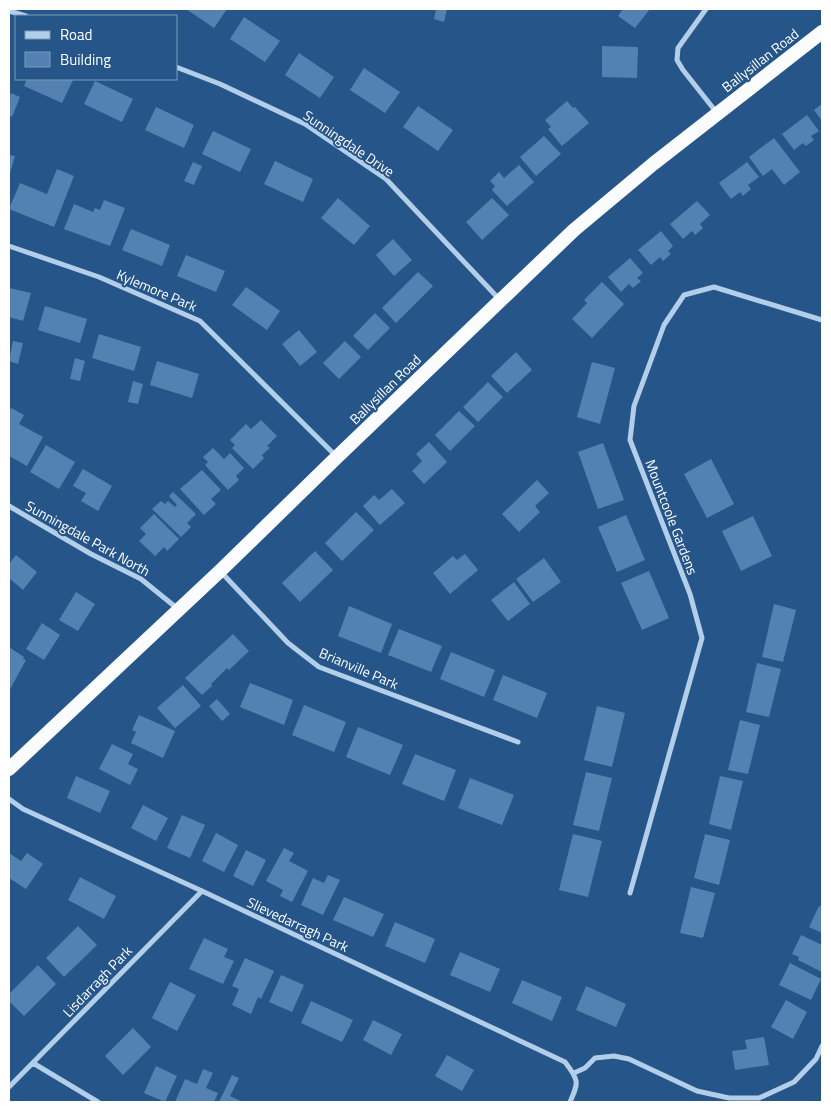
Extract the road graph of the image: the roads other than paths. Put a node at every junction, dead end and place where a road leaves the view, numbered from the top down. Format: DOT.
graph roads {
  1 [pos="706,9"];
  2 [pos="9,11"];
  3 [pos="23,15"];
  4 [pos="822,32"];
  5 [pos="178,68"];
  6 [pos="717,113"];
  7 [pos="9,246"];
  8 [pos="500,300"];
  9 [pos="822,320"];
  10 [pos="336,457"];
  11 [pos="9,506"];
  12 [pos="220,571"];
  13 [pos="178,610"];
  14 [pos="518,742"];
  15 [pos="9,769"];
  16 [pos="9,799"];
  17 [pos="202,891"];
  18 [pos="630,893"];
  19 [pos="822,1046"];
  20 [pos="33,1063"];
  21 [pos="574,1074"];
  22 [pos="9,1087"];
  23 [pos="98,1102"];
  24 [pos="570,1102"];
  1 -- 6 [label="street, Ballysillan Road"];
  2 -- 3 [label="street"];
  4 -- 6 [label="highway, Ballysillan Road"];
  5 -- 8 [label="street, Sunningdale Drive"];
  6 -- 8 [label="highway, Ballysillan Road"];
  7 -- 10 [label="street, Kylemore Park"];
  8 -- 10 [label="highway, Ballysillan Road"];
  9 -- 18 [label="street, Mountcoole Gardens"];
  10 -- 12 [label="highway, Ballysillan Road"];
  11 -- 13 [label="street, Sunningdale Park North"];
  12 -- 13 [label="highway, Ballysillan Road"];
  12 -- 14 [label="street, Brianville Park"];
  13 -- 15 [label="highway, Ballysillan Road"];
  16 -- 17 [label="street, Slievedarragh Park"];
  17 -- 20 [label="street, Lisdarragh Park"];
  17 -- 21 [label="street, Slievedarragh Park"];
  19 -- 21 [label="street"];
  20 -- 22 [label="street, Lisdarragh Park"];
  20 -- 23 [label="street"];
  21 -- 24 [label="street"];
}
